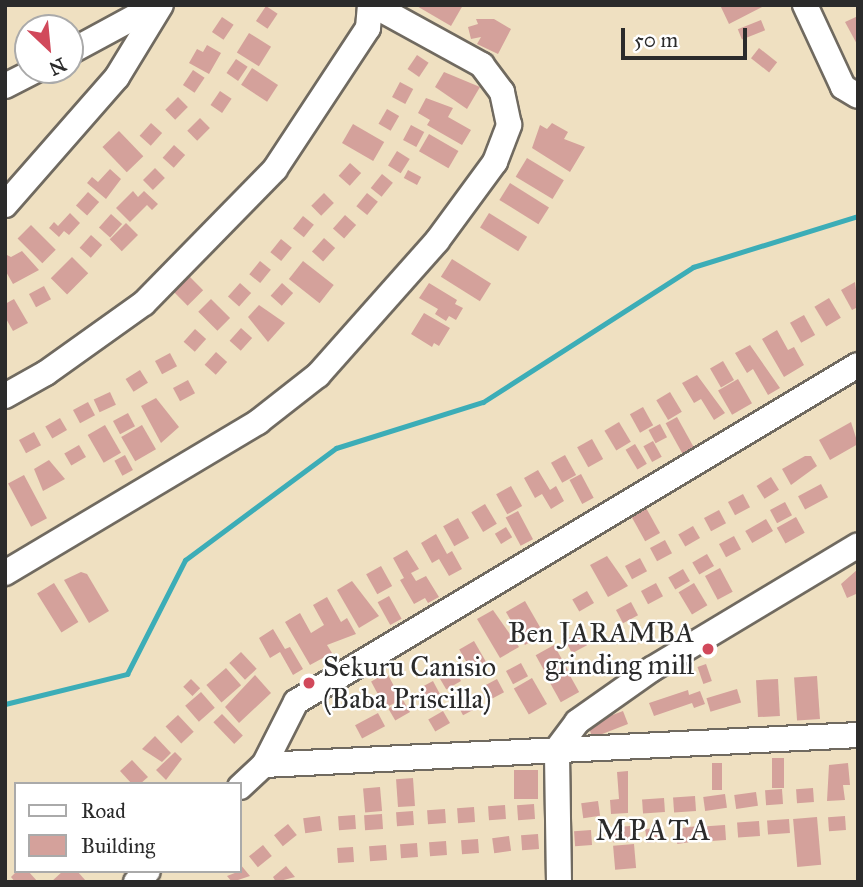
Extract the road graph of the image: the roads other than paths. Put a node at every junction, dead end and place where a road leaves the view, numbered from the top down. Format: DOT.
graph roads {
  1 [pos="159,5"];
  2 [pos="372,5"];
  3 [pos="805,5"];
  4 [pos="84,45"];
  5 [pos="858,96"];
  6 [pos="5,205"];
  7 [pos="858,365"];
  8 [pos="5,396"];
  9 [pos="858,545"];
  10 [pos="5,573"];
  11 [pos="858,735"];
  12 [pos="557,749"];
  13 [pos="264,765"];
  14 [pos="242,785"];
  15 [pos="559,882"];
  1 -- 4 [label="street"];
  1 -- 6 [label="street"];
  2 -- 8 [label="street"];
  2 -- 10 [label="street"];
  3 -- 5 [label="street"];
  7 -- 13 [label="street"];
  9 -- 12 [label="street"];
  11 -- 12 [label="street"];
  12 -- 13 [label="street"];
  12 -- 15 [label="street"];
  13 -- 14 [label="street"];
}
